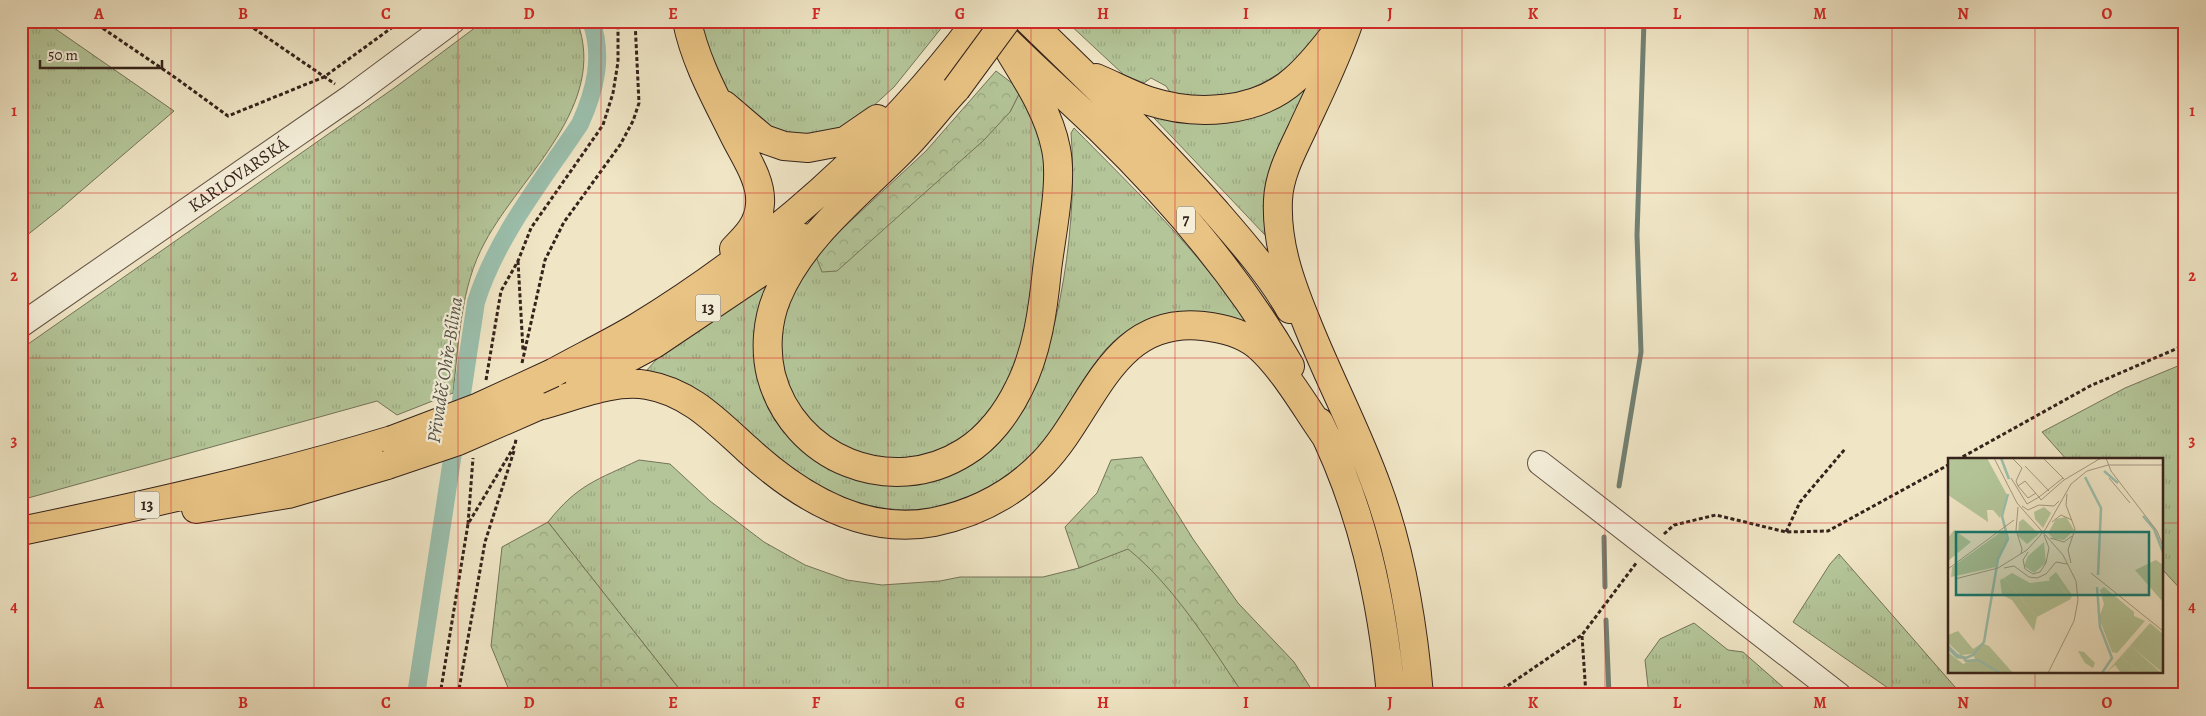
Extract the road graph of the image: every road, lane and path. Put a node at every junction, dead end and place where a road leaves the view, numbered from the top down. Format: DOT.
graph roads {
  1 [pos="92,21"];
  2 [pos="243,21"];
  3 [pos="401,21"];
  4 [pos="453,21"];
  5 [pos="618,21"];
  6 [pos="635,21"];
  7 [pos="687,21"];
  8 [pos="978,21"];
  9 [pos="1029,21"];
  10 [pos="1345,21"];
  11 [pos="1349,21"];
  12 [pos="998,26"];
  13 [pos="1079,70"];
  14 [pos="324,77"];
  15 [pos="946,80"];
  16 [pos="352,96"];
  17 [pos="718,99"];
  18 [pos="852,198"];
  19 [pos="518,261"];
  20 [pos="697,288"];
  21 [pos="21,325"];
  22 [pos="2185,345"];
  23 [pos="523,354"];
  24 [pos="1325,369"];
  25 [pos="521,372"];
  26 [pos="484,390"];
  27 [pos="547,403"];
  28 [pos="516,436"];
  29 [pos="1327,438"];
  30 [pos="515,445"];
  31 [pos="475,448"];
  32 [pos="1846,449"];
  33 [pos="389,453"];
  34 [pos="1961,458"];
  35 [pos="1540,462"];
  36 [pos="1948,465"];
  37 [pos="468,524"];
  38 [pos="21,532"];
  39 [pos="1786,532"];
  40 [pos="1649,546"];
  41 [pos="1582,635"];
  42 [pos="1497,693"];
  43 [pos="440,695"];
  44 [pos="458,695"];
  45 [pos="1391,695"];
  46 [pos="1419,695"];
  47 [pos="1586,695"];
  48 [pos="1838,695"];
  1 -- 14 [label="path"];
  2 -- 14 [label="path"];
  3 -- 14 [label="path"];
  4 -- 16 [label="street, KARLOVARSKÁ"];
  5 -- 19 [label="path"];
  6 -- 23 [label="path"];
  7 -- 17 [label="highway"];
  8 -- 15 [label="highway, 13"];
  9 -- 13 [label="highway, 7"];
  10 -- 13 [label="highway"];
  11 -- 24 [label="highway"];
  12 -- 15 [label="highway, 13, bridge"];
  12 -- 18 [label="highway"];
  12 -- 29 [label="highway, 7"];
  13 -- 24 [label="highway, 7"];
  14 -- 16 [label="path"];
  15 -- 17 [label="highway"];
  15 -- 18 [label="highway, 13"];
  15 -- 20 [label="highway, 13"];
  16 -- 21 [label="street, KARLOVARSKÁ"];
  17 -- 20 [label="highway"];
  18 -- 27 [label="highway, 13"];
  19 -- 23 [label="path"];
  19 -- 26 [label="path"];
  20 -- 33 [label="highway, 13, bridge"];
  22 -- 34 [label="path"];
  23 -- 25 [label="path"];
  24 -- 46 [label="highway, 7"];
  27 -- 29 [label="highway"];
  27 -- 33 [label="highway, 13, bridge"];
  28 -- 30 [label="path"];
  29 -- 45 [label="highway, 7"];
  30 -- 37 [label="path"];
  30 -- 44 [label="path"];
  31 -- 37 [label="path"];
  32 -- 39 [label="path"];
  33 -- 38 [label="highway, 13"];
  35 -- 40 [label="street"];
  36 -- 39 [label="path"];
  37 -- 43 [label="path"];
  39 -- 40 [label="path"];
  40 -- 41 [label="path"];
  40 -- 48 [label="street"];
  41 -- 42 [label="path"];
  41 -- 47 [label="path"];
}
